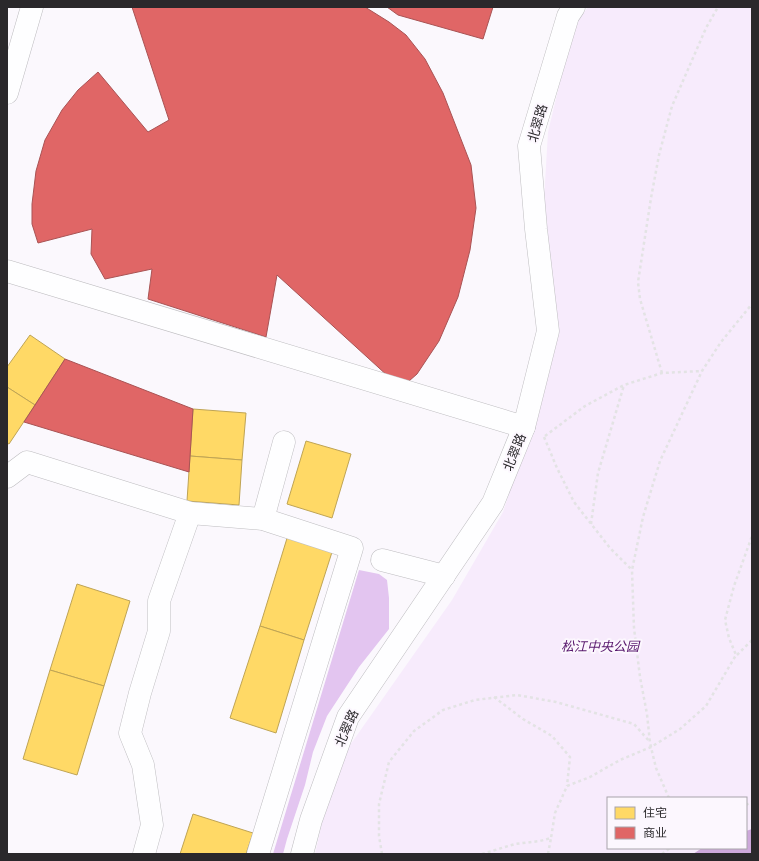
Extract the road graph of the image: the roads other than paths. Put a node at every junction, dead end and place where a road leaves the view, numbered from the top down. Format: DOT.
graph roads {
  1 [pos="32,7"];
  2 [pos="574,7"];
  3 [pos="7,93"];
  4 [pos="7,271"];
  5 [pos="524,427"];
  6 [pos="284,442"];
  7 [pos="7,477"];
  8 [pos="190,513"];
  9 [pos="263,519"];
  10 [pos="382,560"];
  11 [pos="444,576"];
  12 [pos="144,854"];
  13 [pos="258,854"];
  14 [pos="302,854"];
  1 -- 3 [label="street"];
  2 -- 5 [label="street, 北翠路"];
  4 -- 5 [label="street"];
  5 -- 11 [label="street, 北翠路"];
  6 -- 9 [label="street"];
  7 -- 8 [label="street"];
  8 -- 9 [label="street"];
  8 -- 12 [label="street"];
  9 -- 13 [label="street"];
  10 -- 11 [label="street"];
  11 -- 14 [label="street, 北翠路"];
}
